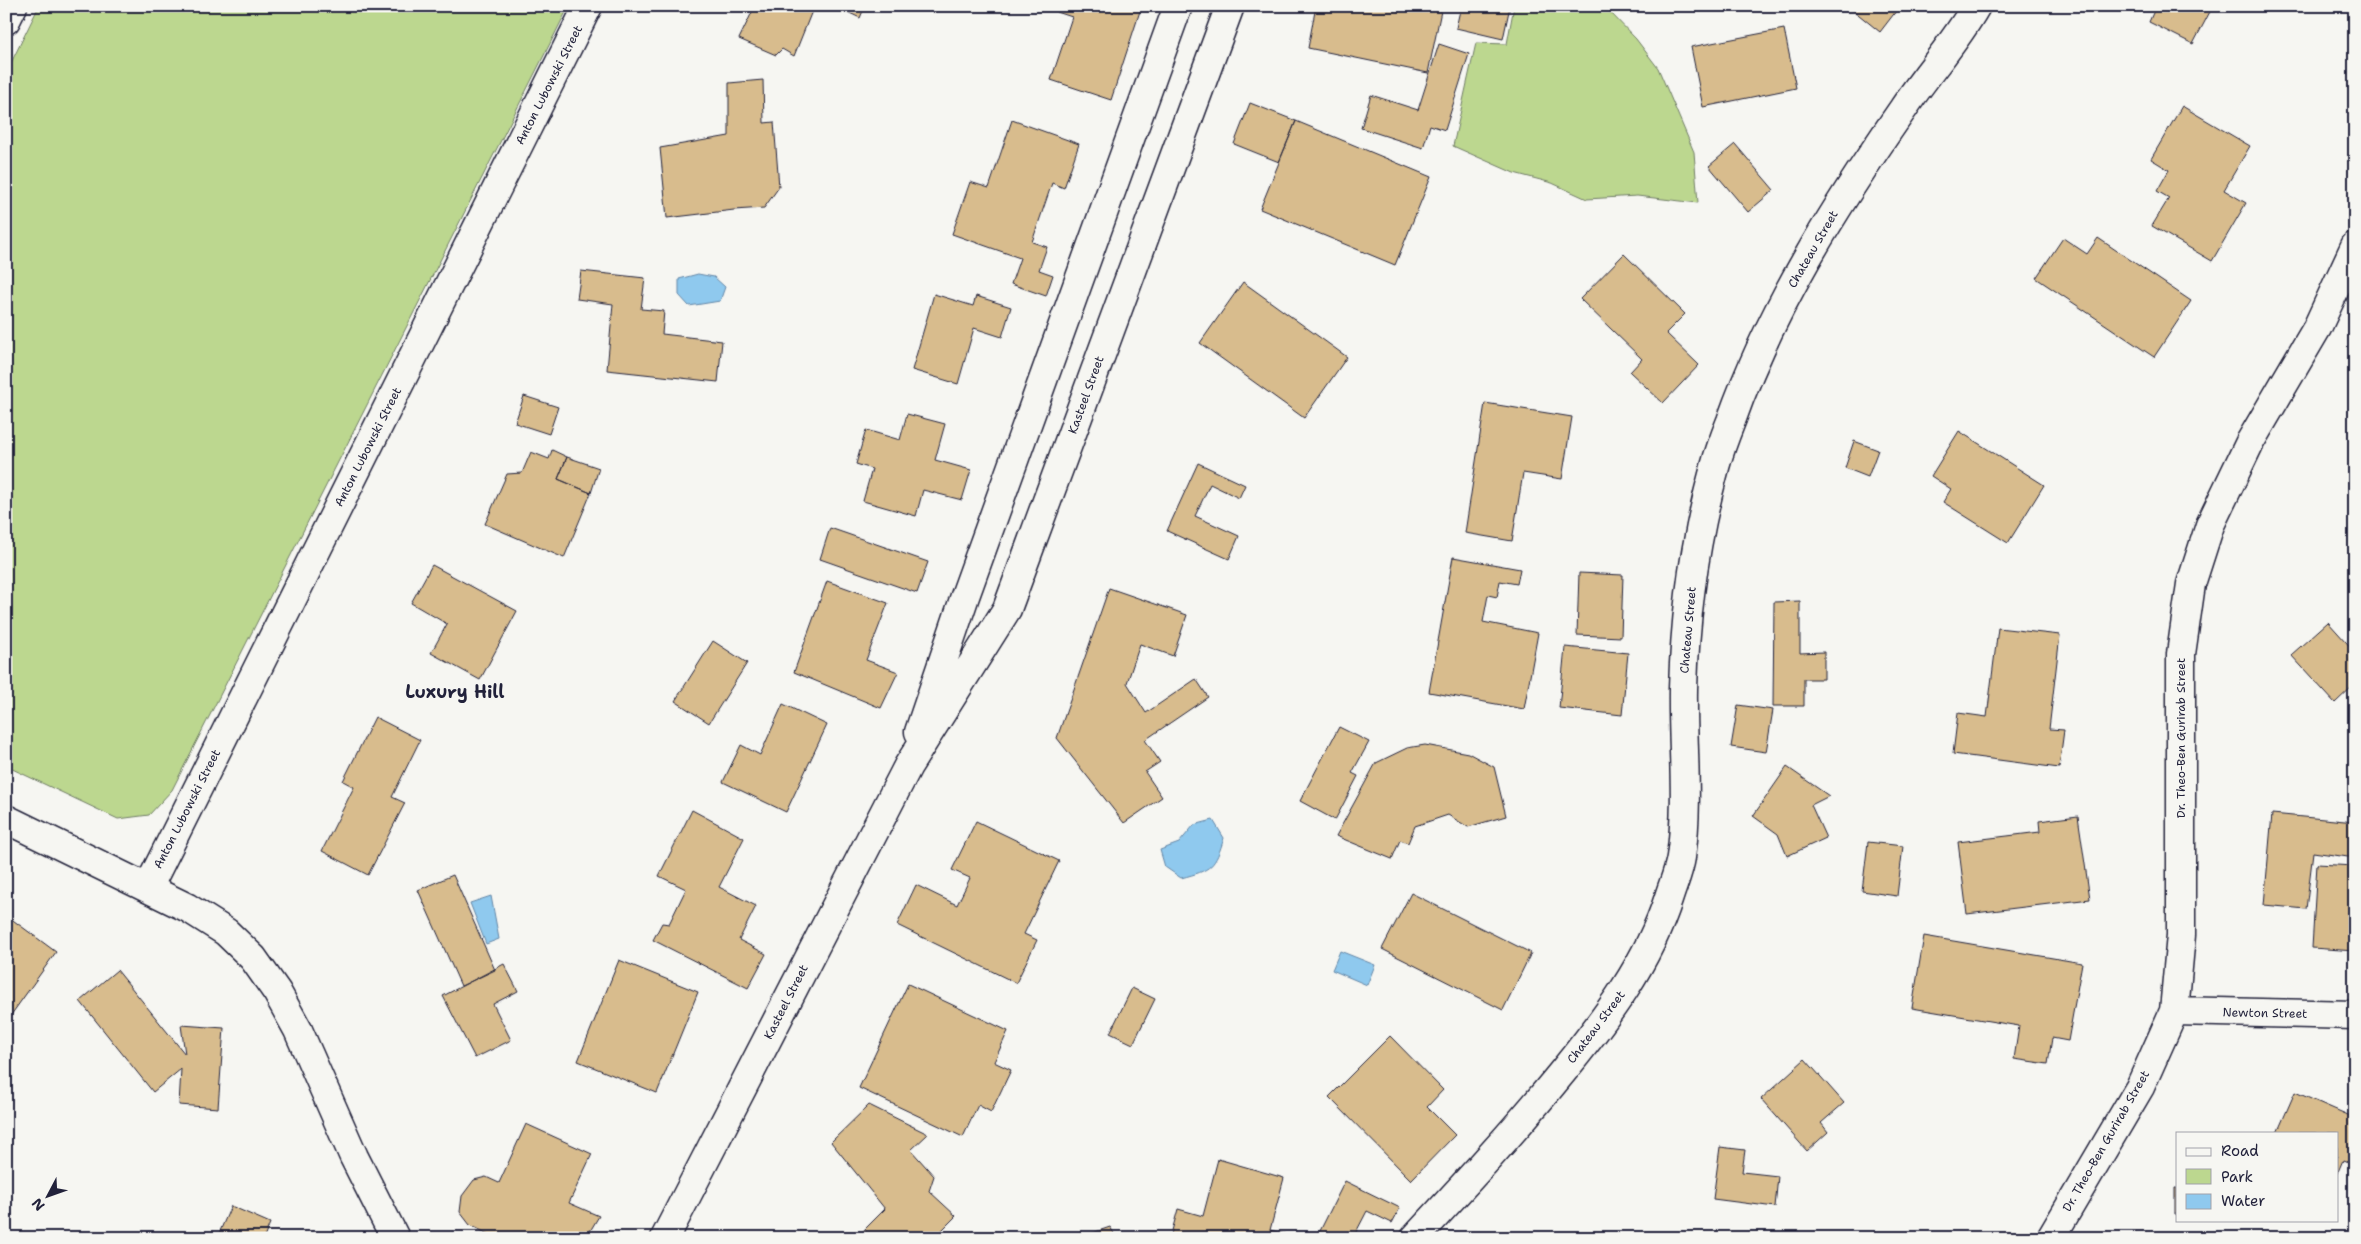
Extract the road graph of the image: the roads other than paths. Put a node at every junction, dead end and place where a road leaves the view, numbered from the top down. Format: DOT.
graph roads {
  1 [pos="13,6"];
  2 [pos="588,6"];
  3 [pos="1178,6"];
  4 [pos="1230,6"];
  5 [pos="1976,6"];
  6 [pos="6,20"];
  7 [pos="2355,246"];
  8 [pos="908,766"];
  9 [pos="6,819"];
  10 [pos="148,888"];
  11 [pos="2174,1011"];
  12 [pos="2355,1016"];
  13 [pos="395,1238"];
  14 [pos="665,1238"];
  15 [pos="1415,1238"];
  16 [pos="2051,1238"];
  1 -- 6 [label="street"];
  2 -- 10 [label="street, Anton Lubowski Street"];
  3 -- 8 [label="street, Kasteel Street"];
  4 -- 8 [label="street, Kasteel Street"];
  5 -- 15 [label="street, Chateau Street"];
  7 -- 11 [label="street, Dr. Theo-Ben Gurirab Street"];
  8 -- 14 [label="street, Kasteel Street"];
  9 -- 10 [label="street"];
  10 -- 13 [label="street"];
  11 -- 12 [label="street, Newton Street"];
  11 -- 16 [label="street, Dr. Theo-Ben Gurirab Street"];
}
